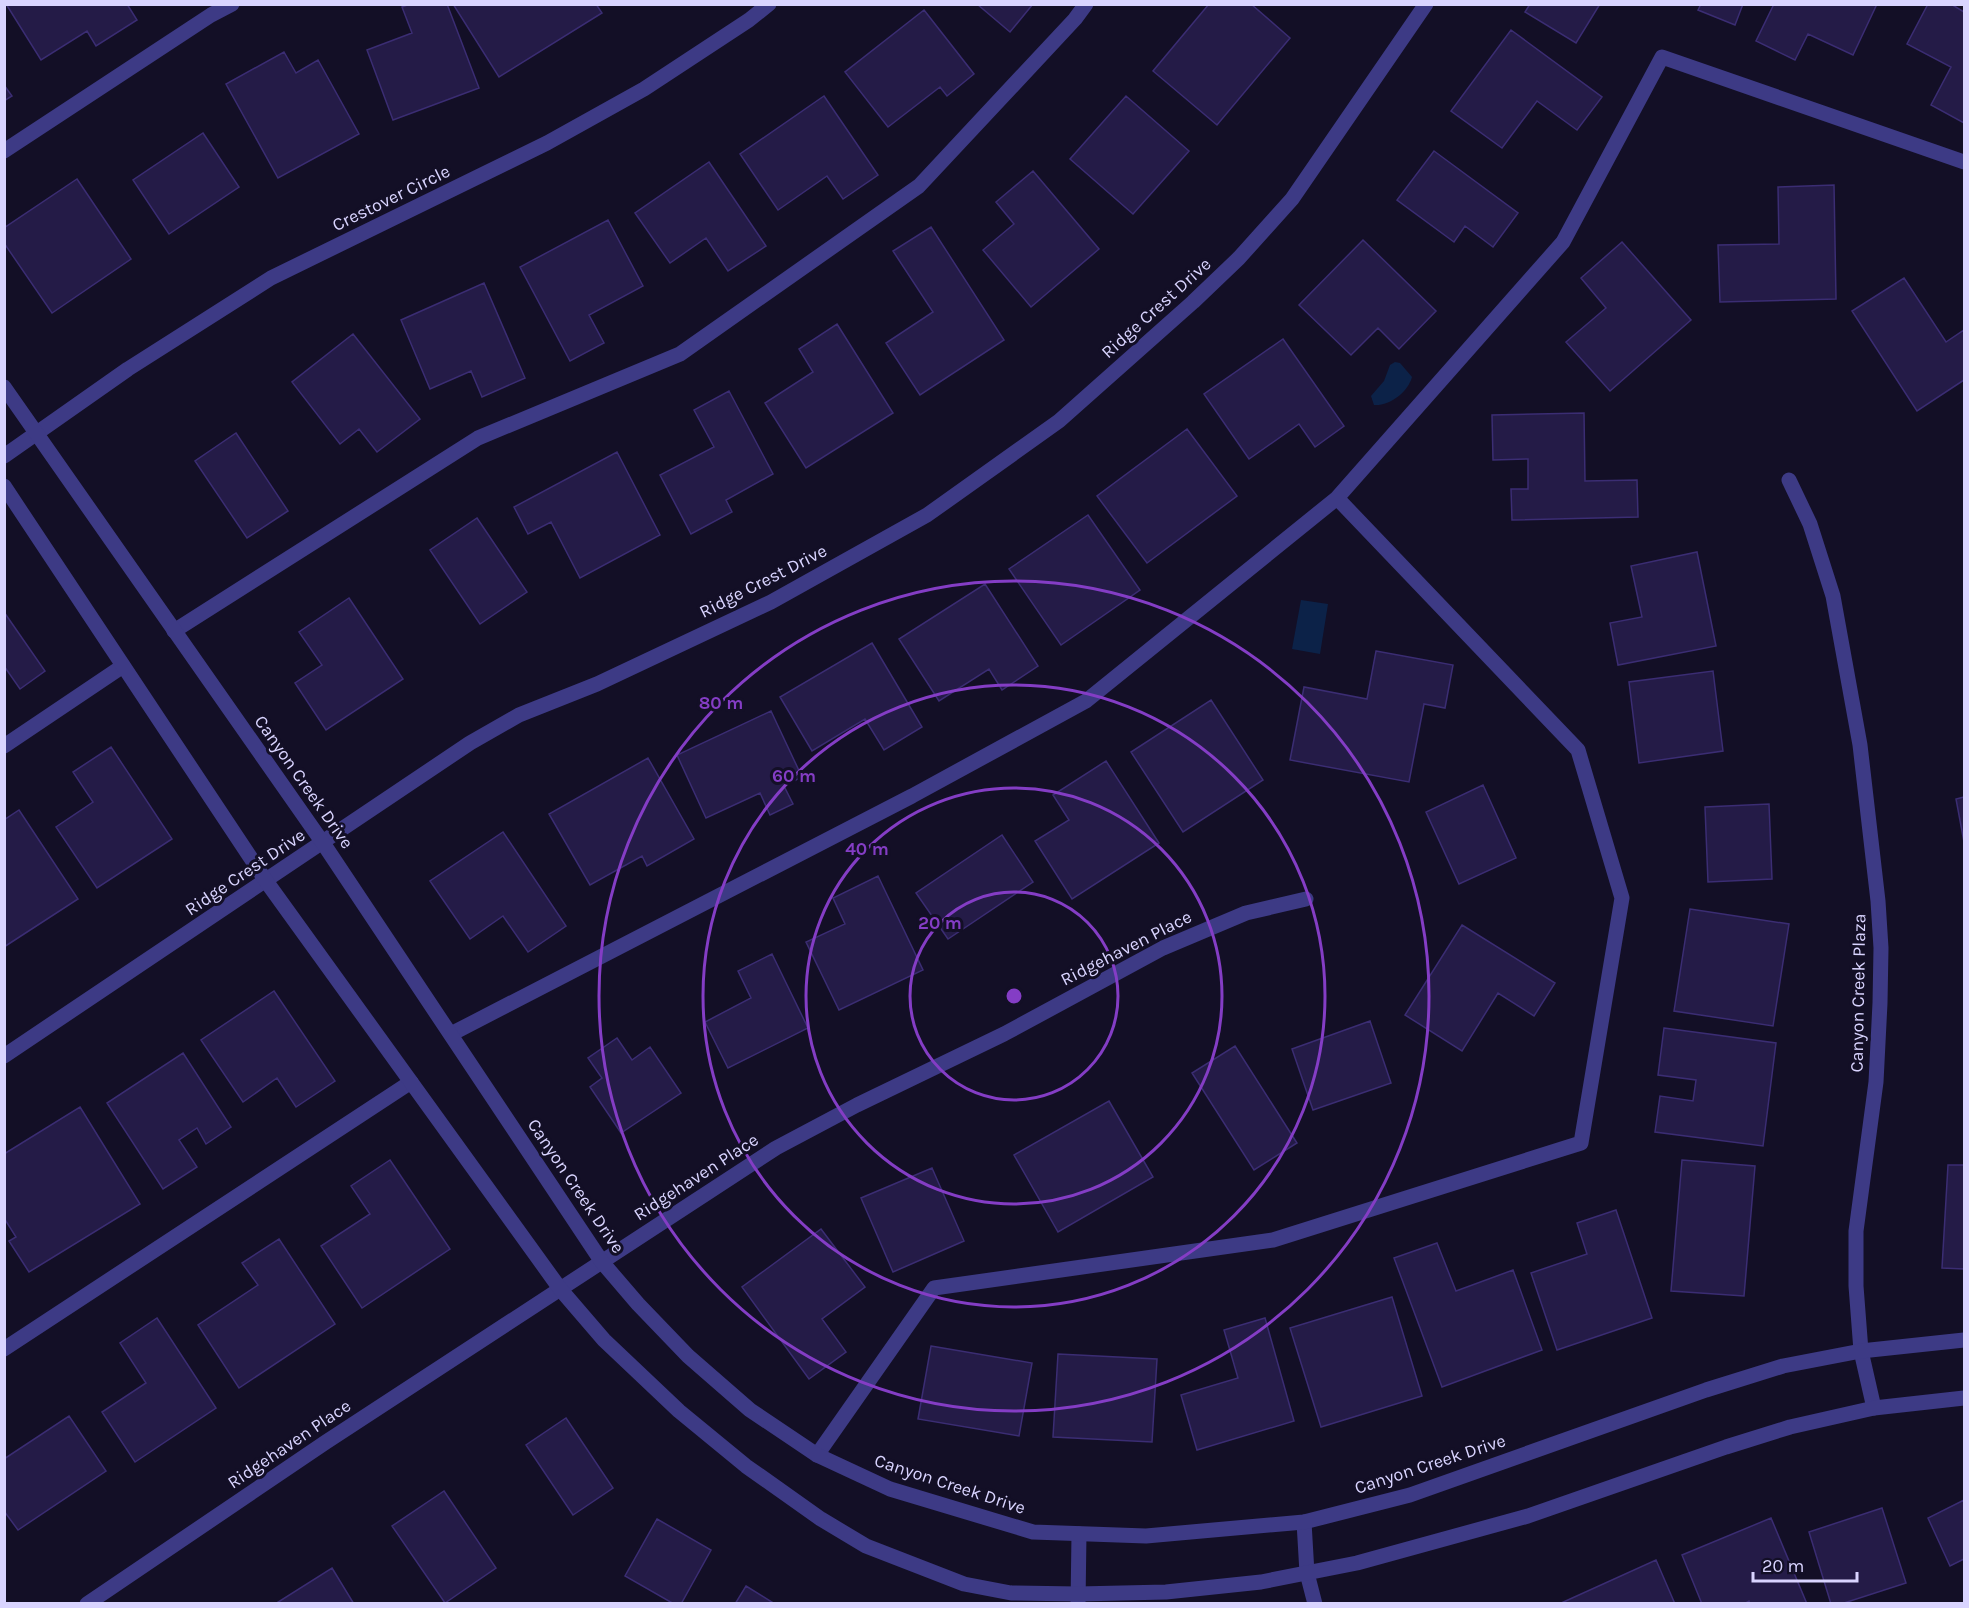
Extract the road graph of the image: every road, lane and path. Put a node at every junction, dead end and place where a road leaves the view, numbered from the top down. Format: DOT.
graph roads {
  1 [pos="232,4"];
  2 [pos="769,4"];
  3 [pos="1086,4"];
  4 [pos="1425,4"];
  5 [pos="4,151"];
  6 [pos="1965,162"];
  7 [pos="4,387"];
  8 [pos="36,435"];
  9 [pos="4,456"];
  10 [pos="1789,480"];
  11 [pos="4,486"];
  12 [pos="1337,498"];
  13 [pos="174,631"];
  14 [pos="123,666"];
  15 [pos="4,746"];
  16 [pos="323,843"];
  17 [pos="266,881"];
  18 [pos="1306,899"];
  19 [pos="451,1034"];
  20 [pos="4,1056"];
  21 [pos="411,1082"];
  22 [pos="602,1262"];
  23 [pos="561,1290"];
  24 [pos="1965,1340"];
  25 [pos="4,1349"];
  26 [pos="1860,1351"];
  27 [pos="1965,1398"];
  28 [pos="1874,1408"];
  29 [pos="817,1455"];
  30 [pos="1304,1522"];
  31 [pos="1079,1534"];
  32 [pos="1307,1573"];
  33 [pos="1078,1599"];
  34 [pos="87,1604"];
  35 [pos="1315,1604"];
  1 -- 5 [label="street"];
  2 -- 8 [label="street, Crestover Circle"];
  3 -- 13 [label="street"];
  4 -- 16 [label="street, Ridge Crest Drive"];
  6 -- 12 [label="street"];
  7 -- 8 [label="street, Canyon Creek Drive"];
  8 -- 9 [label="street, Crestover Circle"];
  8 -- 13 [label="street, Canyon Creek Drive"];
  10 -- 26 [label="street, Canyon Creek Plaza"];
  11 -- 14 [label="street"];
  12 -- 19 [label="street"];
  12 -- 29 [label="street"];
  13 -- 16 [label="street, Canyon Creek Drive"];
  14 -- 15 [label="street"];
  14 -- 17 [label="street"];
  16 -- 17 [label="street, Ridge Crest Drive"];
  16 -- 19 [label="street, Canyon Creek Drive"];
  17 -- 20 [label="street, Ridge Crest Drive"];
  17 -- 21 [label="street"];
  18 -- 22 [label="street, Ridgehaven Place"];
  19 -- 22 [label="street, Canyon Creek Drive"];
  21 -- 23 [label="street"];
  21 -- 25 [label="street"];
  22 -- 23 [label="street, Ridgehaven Place"];
  22 -- 29 [label="street, Canyon Creek Drive"];
  23 -- 33 [label="street"];
  23 -- 34 [label="street, Ridgehaven Place"];
  24 -- 26 [label="street, Canyon Creek Drive"];
  26 -- 28 [label="street, Canyon Creek Plaza"];
  26 -- 30 [label="street, Canyon Creek Drive"];
  27 -- 28 [label="street"];
  28 -- 32 [label="street"];
  29 -- 31 [label="street, Canyon Creek Drive"];
  30 -- 31 [label="street, Canyon Creek Drive"];
  30 -- 32 [label="street"];
  31 -- 33 [label="street"];
  32 -- 33 [label="street"];
  32 -- 35 [label="street"];
}
